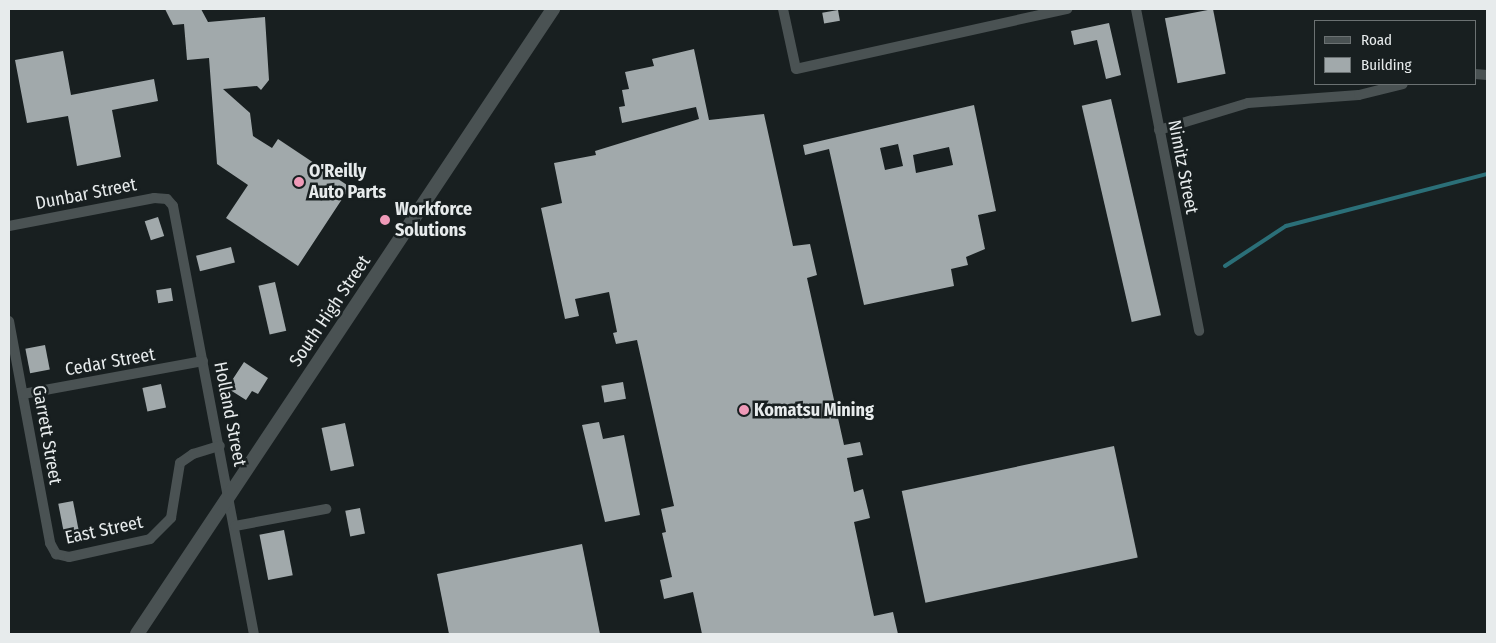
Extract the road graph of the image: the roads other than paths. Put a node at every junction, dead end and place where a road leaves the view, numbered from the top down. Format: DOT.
graph roads {
  1 [pos="553,9"];
  2 [pos="783,9"];
  3 [pos="1067,9"];
  4 [pos="1136,9"];
  5 [pos="547,15"];
  6 [pos="1399,85"];
  7 [pos="1159,130"];
  8 [pos="169,202"];
  9 [pos="9,226"];
  10 [pos="9,321"];
  11 [pos="1199,331"];
  12 [pos="204,361"];
  13 [pos="23,394"];
  14 [pos="220,446"];
  15 [pos="230,495"];
  16 [pos="326,509"];
  17 [pos="235,526"];
  18 [pos="56,554"];
  19 [pos="138,634"];
  20 [pos="254,634"];
  1 -- 5 [label="main road, South High Street"];
  2 -- 3 [label="street"];
  4 -- 7 [label="street, Nimitz Street"];
  5 -- 15 [label="main road, South High Street"];
  6 -- 7 [label="street"];
  7 -- 11 [label="street, Nimitz Street"];
  8 -- 9 [label="street, Dunbar Street"];
  8 -- 12 [label="street, Holland Street"];
  10 -- 13 [label="street, Garrett Street"];
  12 -- 13 [label="street, Cedar Street"];
  12 -- 14 [label="street, Holland Street"];
  13 -- 18 [label="street, Garrett Street"];
  14 -- 15 [label="street, Holland Street"];
  14 -- 18 [label="street, East Street"];
  15 -- 17 [label="street, Holland Street"];
  15 -- 19 [label="main road, South High Street"];
  16 -- 17 [label="street"];
  17 -- 20 [label="street, Holland Street"];
}
